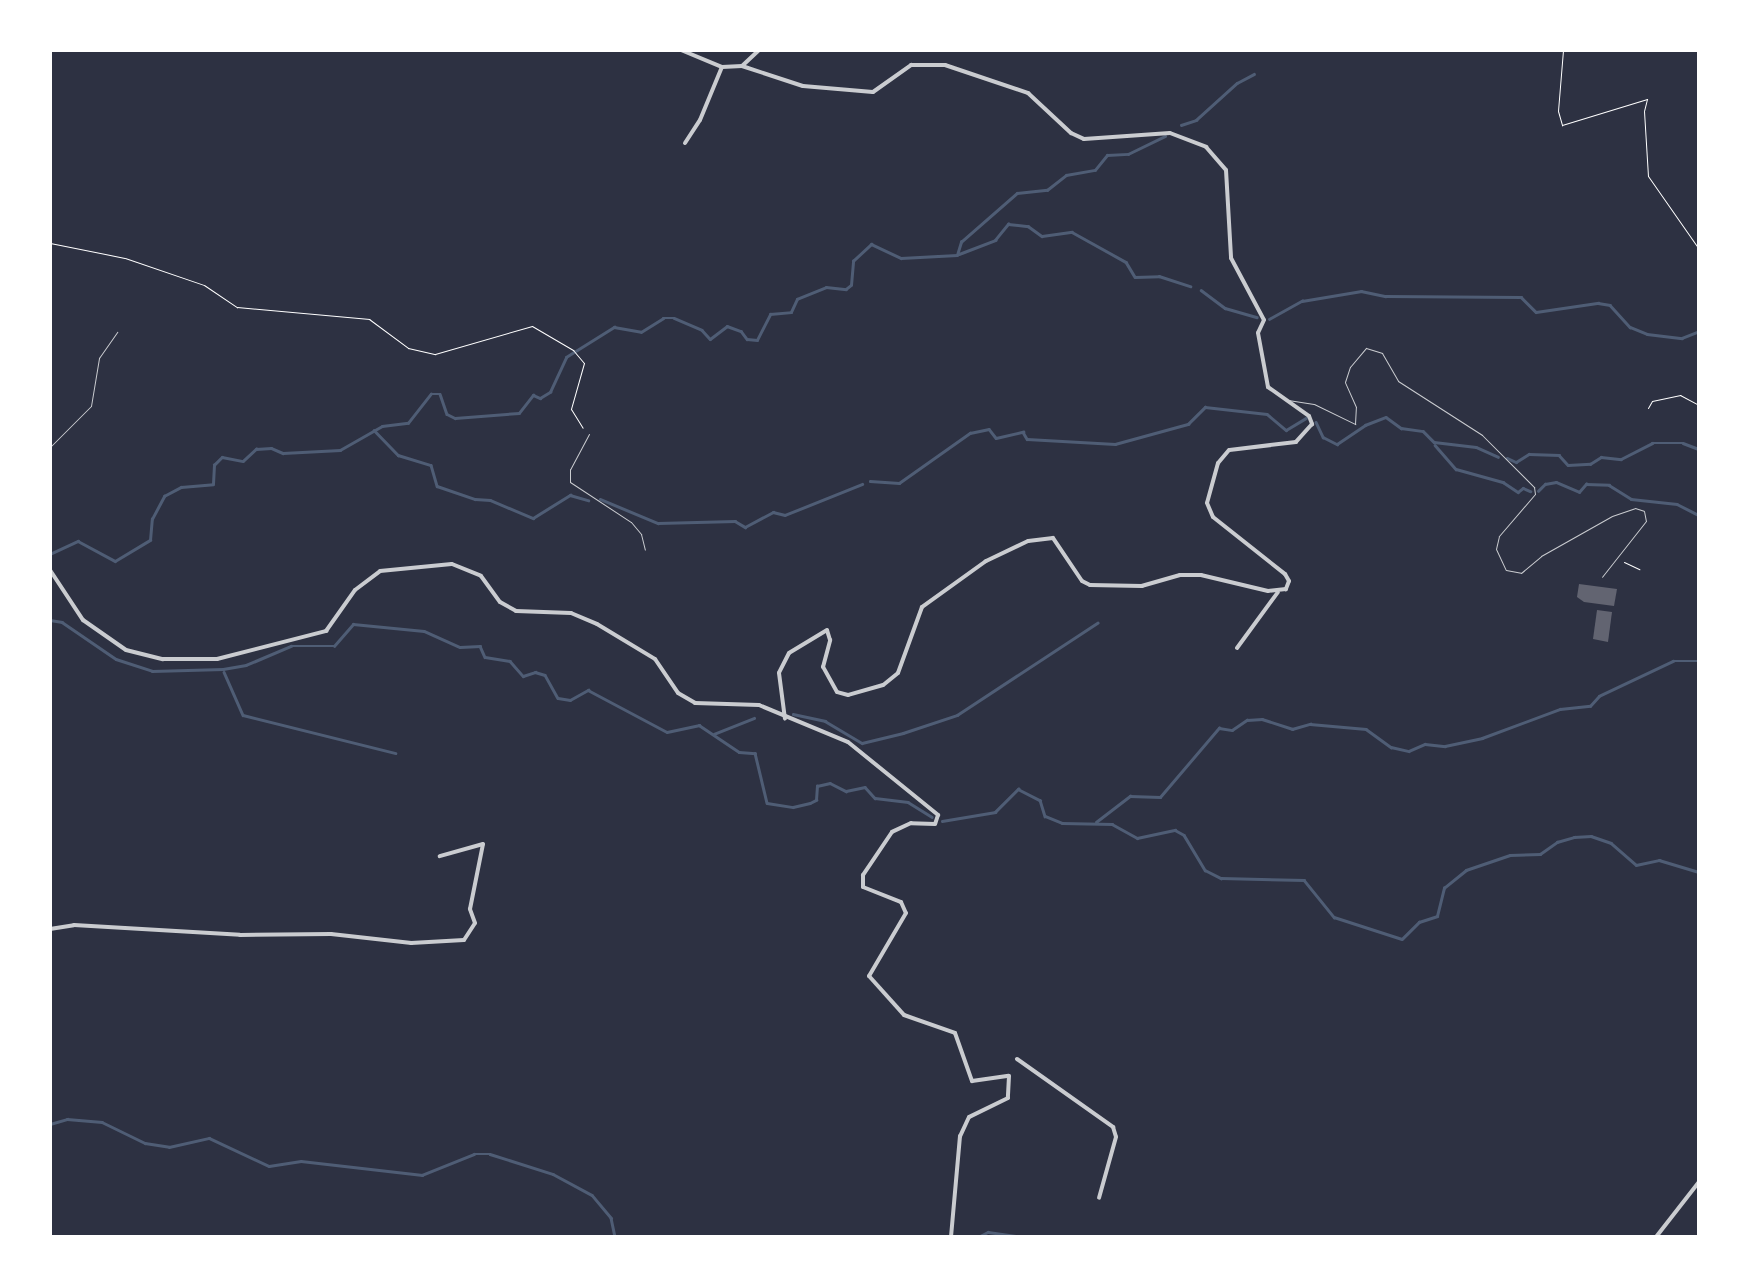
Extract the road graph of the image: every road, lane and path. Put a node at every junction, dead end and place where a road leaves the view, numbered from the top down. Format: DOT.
graph roads {
  1 [pos="681,50"];
  2 [pos="760,50"];
  3 [pos="1562,50"];
  4 [pos="742,66"];
  5 [pos="722,67"];
  6 [pos="685,143"];
  7 [pos="50,243"];
  8 [pos="1699,249"];
  9 [pos="117,332"];
  10 [pos="1284,401"];
  11 [pos="1699,404"];
  12 [pos="1648,408"];
  13 [pos="588,434"];
  14 [pos="50,446"];
  15 [pos="645,550"];
  16 [pos="1614,559"];
  17 [pos="1639,569"];
  18 [pos="50,570"];
  19 [pos="1602,577"];
  20 [pos="1278,592"];
  21 [pos="1237,648"];
  22 [pos="785,720"];
  23 [pos="440,856"];
  24 [pos="50,929"];
  25 [pos="1018,1059"];
  26 [pos="1699,1182"];
  27 [pos="1099,1198"];
  28 [pos="950,1237"];
  29 [pos="1656,1237"];
  1 -- 5 [label="street"];
  2 -- 4 [label="street"];
  3 -- 8 [label="path"];
  4 -- 5 [label="street"];
  4 -- 10 [label="street"];
  5 -- 6 [label="street"];
  7 -- 13 [label="path"];
  9 -- 14 [label="lane"];
  10 -- 16 [label="lane"];
  10 -- 20 [label="street"];
  11 -- 12 [label="path"];
  13 -- 15 [label="lane"];
  16 -- 17 [label="path"];
  16 -- 19 [label="lane"];
  18 -- 22 [label="street"];
  20 -- 21 [label="street"];
  20 -- 22 [label="street"];
  22 -- 28 [label="street"];
  23 -- 24 [label="street"];
  25 -- 27 [label="street"];
  26 -- 29 [label="street"];
}
